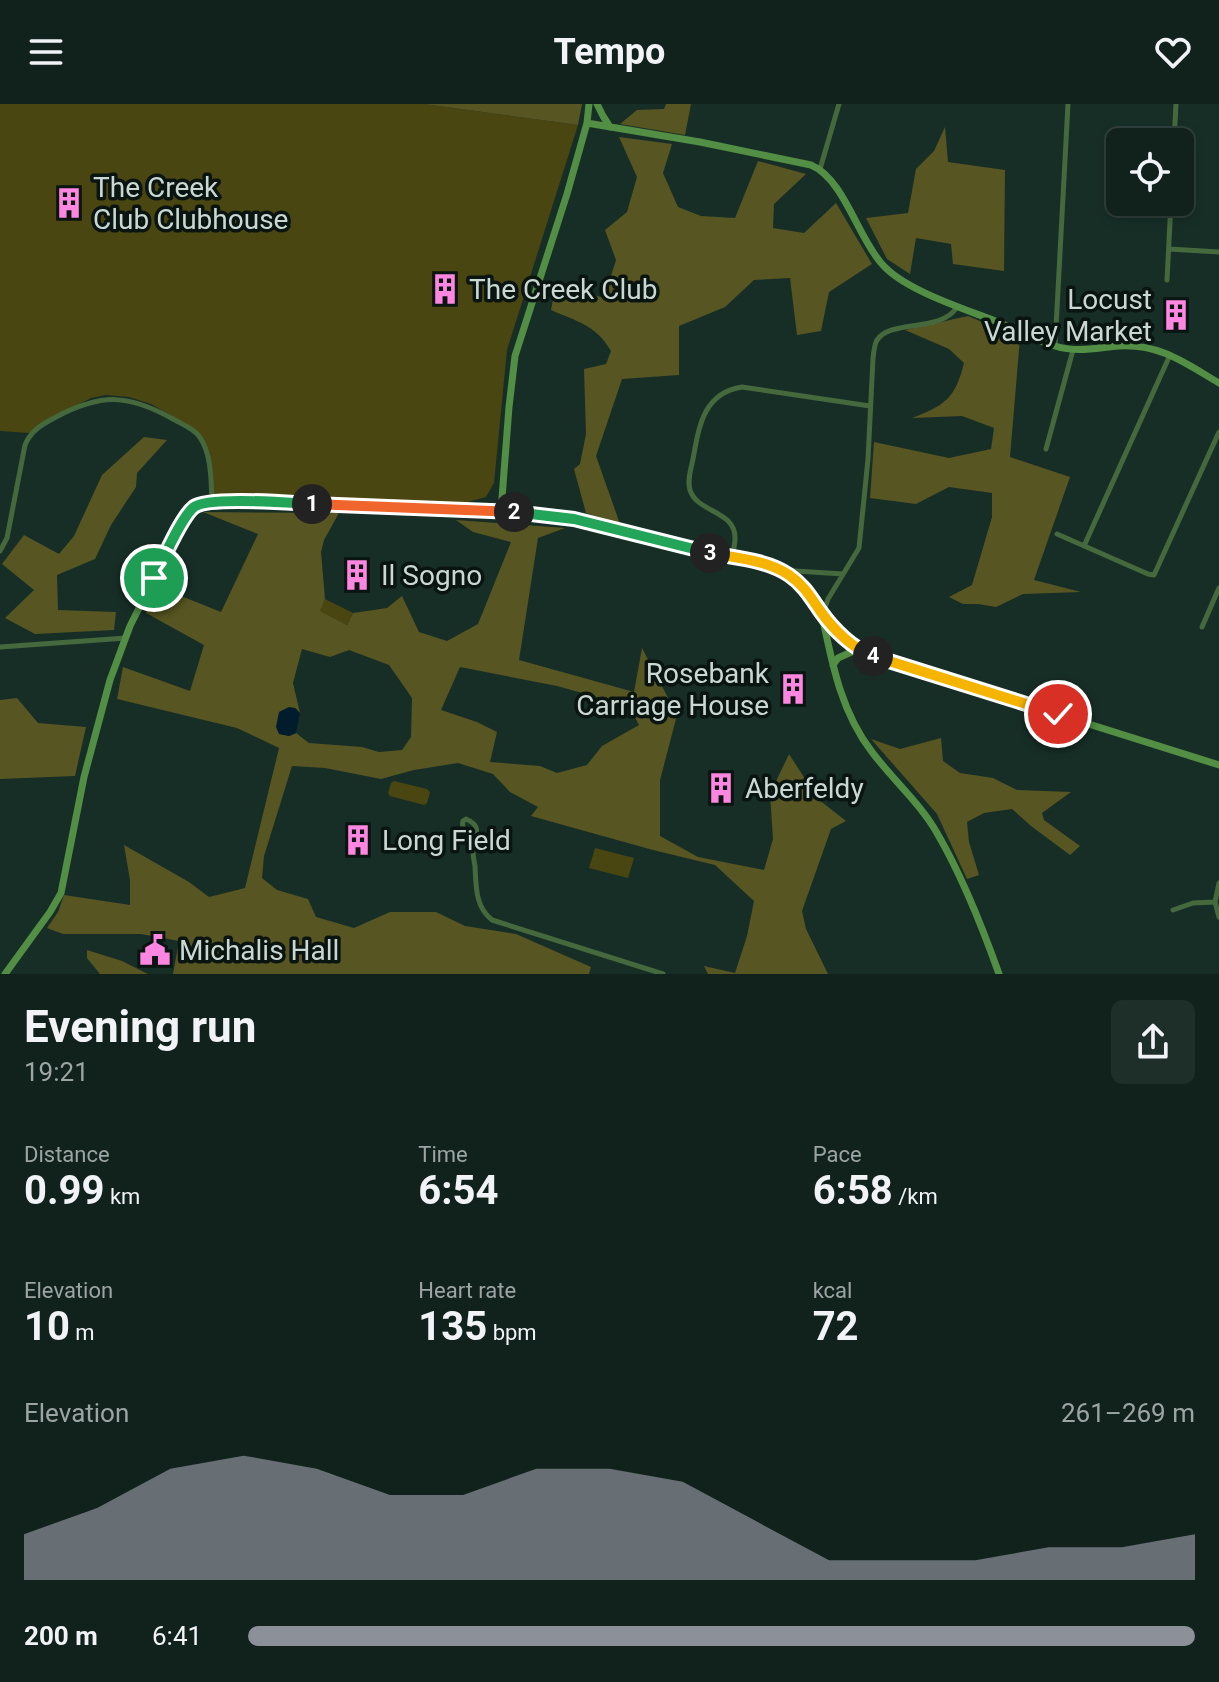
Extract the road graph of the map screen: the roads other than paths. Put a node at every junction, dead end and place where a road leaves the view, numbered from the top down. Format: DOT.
graph roads {
  1 [pos="589,104"];
  2 [pos="597,104"];
  3 [pos="839,104"];
  4 [pos="1068,104"];
  5 [pos="1176,104"];
  6 [pos="587,123"];
  7 [pos="610,127"];
  8 [pos="1175,128"];
  9 [pos="820,169"];
  10 [pos="1170,216"];
  11 [pos="1169,249"];
  12 [pos="1219,252"];
  13 [pos="1167,280"];
  14 [pos="957,306"];
  15 [pos="1055,346"];
  16 [pos="1073,350"];
  17 [pos="1170,354"];
  18 [pos="1219,383"];
  19 [pos="870,406"];
  20 [pos="1219,432"];
  21 [pos="1046,449"];
  22 [pos="212,502"];
  23 [pos="501,511"];
  24 [pos="1057,534"];
  25 [pos="1084,546"];
  26 [pos="0,551"];
  27 [pos="732,557"];
  28 [pos="780,570"];
  29 [pos="843,574"];
  30 [pos="1218,593"];
  31 [pos="822,614"];
  32 [pos="1202,627"];
  33 [pos="126,638"];
  34 [pos="0,647"];
  35 [pos="858,649"];
  36 [pos="833,665"];
  37 [pos="1219,765"];
  38 [pos="473,845"];
  39 [pos="1219,883"];
  40 [pos="1215,902"];
  41 [pos="1173,910"];
  42 [pos="1219,917"];
  43 [pos="5,974"];
  44 [pos="663,974"];
  45 [pos="999,974"];
  1 -- 6 [label="street"];
  2 -- 7 [label="street"];
  3 -- 9 [label="street"];
  4 -- 15 [label="street"];
  5 -- 8 [label="street"];
  6 -- 7 [label="street"];
  6 -- 23 [label="street"];
  7 -- 9 [label="street"];
  9 -- 14 [label="street"];
  10 -- 11 [label="street"];
  11 -- 12 [label="street"];
  11 -- 13 [label="street"];
  14 -- 15 [label="street"];
  14 -- 19 [label="street"];
  15 -- 16 [label="street"];
  16 -- 17 [label="street"];
  16 -- 21 [label="street"];
  17 -- 18 [label="street"];
  17 -- 25 [label="street"];
  19 -- 27 [label="street"];
  19 -- 29 [label="street"];
  20 -- 25 [label="street"];
  22 -- 23 [label="street"];
  22 -- 26 [label="street"];
  22 -- 33 [label="street"];
  23 -- 27 [label="street"];
  24 -- 25 [label="street"];
  27 -- 28 [label="street"];
  28 -- 29 [label="street"];
  28 -- 31 [label="street"];
  29 -- 31 [label="street"];
  30 -- 32 [label="street"];
  31 -- 35 [label="street"];
  31 -- 36 [label="street"];
  33 -- 34 [label="street"];
  33 -- 43 [label="street"];
  35 -- 36 [label="street"];
  35 -- 37 [label="street"];
  36 -- 45 [label="street"];
  38 -- 38 [label="street"];
  38 -- 44 [label="street"];
  39 -- 40 [label="street"];
  40 -- 41 [label="street"];
  40 -- 42 [label="street"];
}
